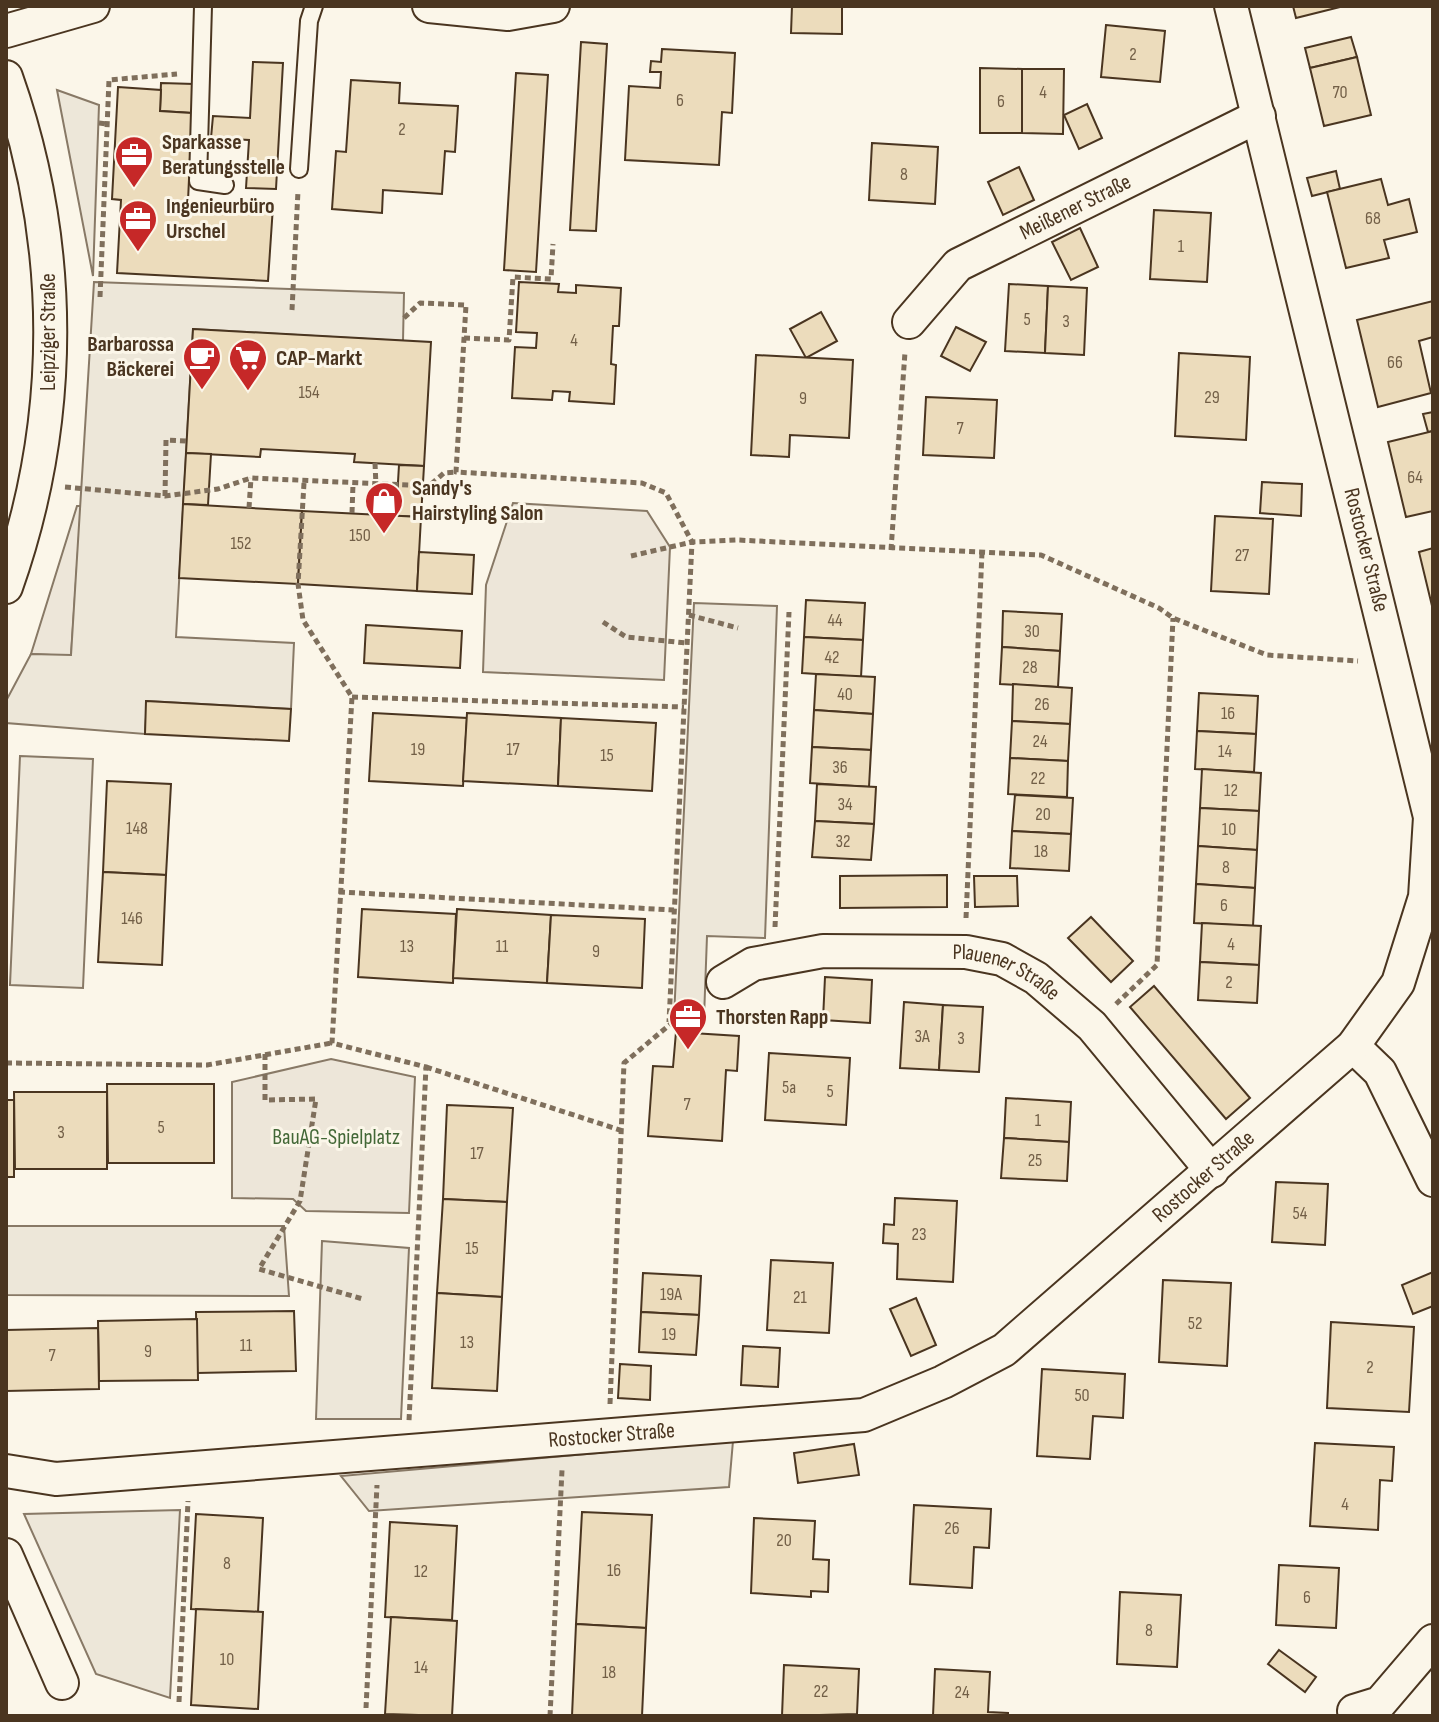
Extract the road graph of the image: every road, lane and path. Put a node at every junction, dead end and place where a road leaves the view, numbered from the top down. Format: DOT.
graph roads {
  1 [pos="93,6"];
  2 [pos="203,6"];
  3 [pos="314,6"];
  4 [pos="429,6"];
  5 [pos="553,6"];
  6 [pos="1231,6"];
  7 [pos="6,31"];
  8 [pos="202,72"];
  9 [pos="6,77"];
  10 [pos="1259,116"];
  11 [pos="14,118"];
  12 [pos="99,123"];
  13 [pos="108,124"];
  14 [pos="299,169"];
  15 [pos="225,185"];
  16 [pos="553,244"];
  17 [pos="100,297"];
  18 [pos="292,310"];
  19 [pos="404,318"];
  20 [pos="909,322"];
  21 [pos="464,338"];
  22 [pos="187,441"];
  23 [pos="375,463"];
  24 [pos="456,472"];
  25 [pos="251,478"];
  26 [pos="304,483"];
  27 [pos="36,484"];
  28 [pos="353,484"];
  29 [pos="376,486"];
  30 [pos="165,496"];
  31 [pos="249,508"];
  32 [pos="352,513"];
  33 [pos="692,542"];
  34 [pos="891,550"];
  35 [pos="982,552"];
  36 [pos="631,556"];
  37 [pos="6,587"];
  38 [pos="789,612"];
  39 [pos="688,614"];
  40 [pos="1173,618"];
  41 [pos="603,622"];
  42 [pos="738,628"];
  43 [pos="687,643"];
  44 [pos="1394,663"];
  45 [pos="352,697"];
  46 [pos="684,707"];
  47 [pos="339,892"];
  48 [pos="966,903"];
  49 [pos="674,910"];
  50 [pos="773,960"];
  51 [pos="723,982"];
  52 [pos="1118,1001"];
  53 [pos="332,1043"];
  54 [pos="1353,1046"];
  55 [pos="265,1054"];
  56 [pos="6,1063"];
  57 [pos="426,1067"];
  58 [pos="623,1131"];
  59 [pos="1212,1171"];
  60 [pos="1433,1180"];
  61 [pos="363,1299"];
  62 [pos="608,1437"];
  63 [pos="563,1441"];
  64 [pos="393,1455"];
  65 [pos="189,1468"];
  66 [pos="6,1471"];
  67 [pos="6,1555"];
  68 [pos="1433,1641"];
  69 [pos="62,1683"];
  70 [pos="179,1702"];
  71 [pos="366,1708"];
  72 [pos="1354,1711"];
  73 [pos="550,1716"];
  1 -- 7 [label="street"];
  2 -- 8 [label="lane"];
  3 -- 14 [label="lane"];
  4 -- 5 [label="street"];
  6 -- 10 [label="street, Rostocker Straße"];
  8 -- 13 [label="path"];
  8 -- 15 [label="lane"];
  9 -- 11 [label="street, Leipziger Straße"];
  10 -- 20 [label="street, Meißener Straße"];
  10 -- 44 [label="street, Rostocker Straße"];
  11 -- 27 [label="street, Leipziger Straße"];
  12 -- 13 [label="path"];
  13 -- 17 [label="path"];
  14 -- 18 [label="path"];
  16 -- 21 [label="path"];
  19 -- 21 [label="path"];
  20 -- 34 [label="path"];
  21 -- 24 [label="path"];
  22 -- 30 [label="path"];
  23 -- 29 [label="path"];
  24 -- 29 [label="path"];
  24 -- 33 [label="path"];
  25 -- 26 [label="path"];
  25 -- 30 [label="path"];
  25 -- 31 [label="path"];
  26 -- 28 [label="path"];
  26 -- 45 [label="path"];
  27 -- 30 [label="path"];
  27 -- 37 [label="street, Leipziger Straße"];
  28 -- 29 [label="path"];
  28 -- 32 [label="path"];
  33 -- 34 [label="path"];
  33 -- 36 [label="path"];
  33 -- 39 [label="path"];
  34 -- 35 [label="path"];
  35 -- 40 [label="path"];
  35 -- 48 [label="path"];
  38 -- 50 [label="path"];
  39 -- 42 [label="path"];
  39 -- 43 [label="path"];
  40 -- 44 [label="path"];
  40 -- 52 [label="path"];
  41 -- 43 [label="path"];
  43 -- 46 [label="path"];
  44 -- 54 [label="street, Rostocker Straße"];
  45 -- 46 [label="path"];
  45 -- 47 [label="path"];
  46 -- 49 [label="path"];
  47 -- 49 [label="path"];
  47 -- 53 [label="path"];
  49 -- 58 [label="path"];
  50 -- 51 [label="street, Plauener Straße"];
  50 -- 59 [label="street, Plauener Straße"];
  53 -- 55 [label="path"];
  53 -- 57 [label="path"];
  54 -- 59 [label="street, Rostocker Straße"];
  54 -- 60 [label="street"];
  55 -- 56 [label="path"];
  55 -- 61 [label="path"];
  57 -- 58 [label="path"];
  57 -- 64 [label="path"];
  58 -- 62 [label="path"];
  59 -- 62 [label="street, Rostocker Straße"];
  62 -- 63 [label="street, Rostocker Straße"];
  63 -- 64 [label="street, Rostocker Straße"];
  63 -- 73 [label="path"];
  64 -- 65 [label="street, Rostocker Straße"];
  64 -- 71 [label="path"];
  65 -- 66 [label="street, Rostocker Straße"];
  65 -- 70 [label="path"];
  67 -- 69 [label="street"];
  68 -- 72 [label="street"];
}
